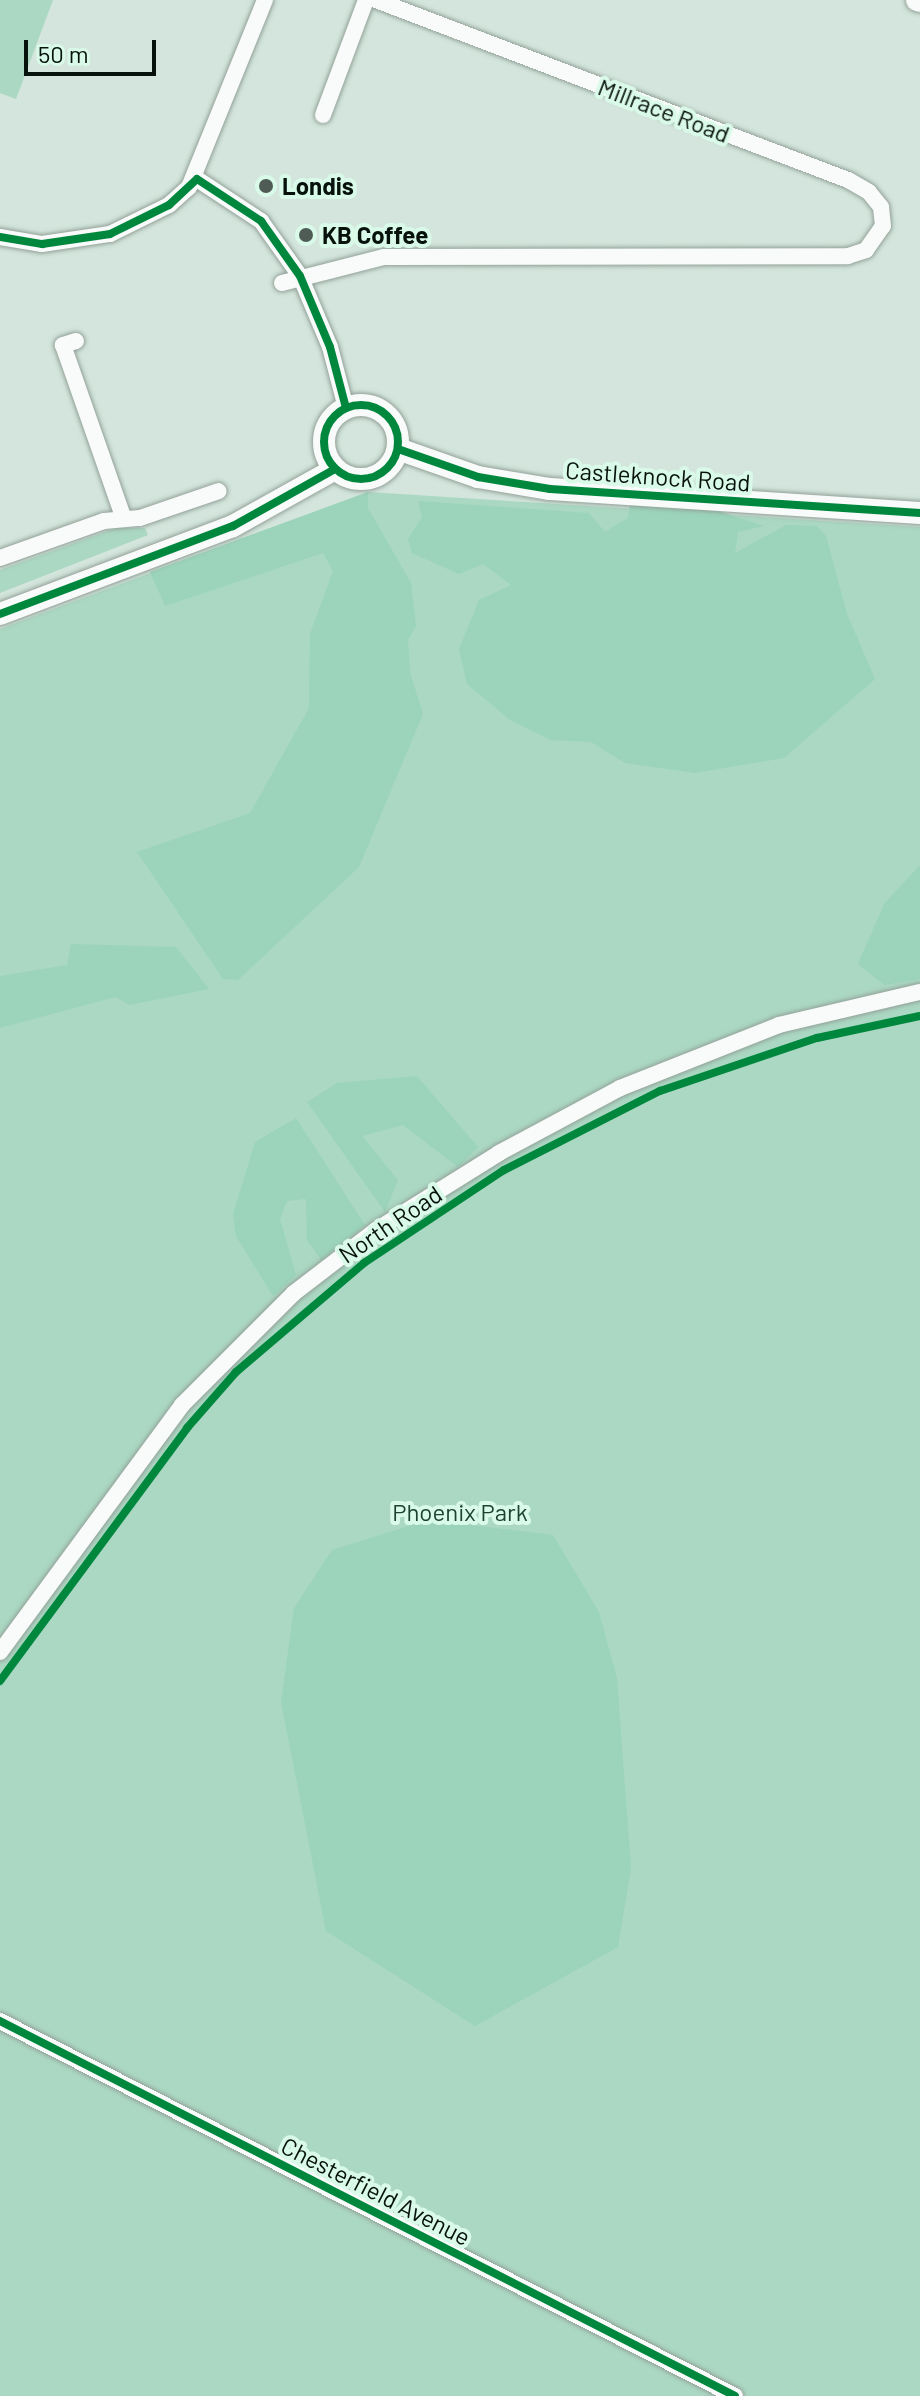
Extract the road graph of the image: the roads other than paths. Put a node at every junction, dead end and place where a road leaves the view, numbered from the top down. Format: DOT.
graph roads {
  1 [pos="265,0"];
  2 [pos="366,0"];
  3 [pos="376,0"];
  4 [pos="323,115"];
  5 [pos="197,179"];
  6 [pos="0,237"];
  7 [pos="300,276"];
  8 [pos="282,283"];
  9 [pos="76,341"];
  10 [pos="346,408"];
  11 [pos="398,449"];
  12 [pos="335,469"];
  13 [pos="219,491"];
  14 [pos="920,513"];
  15 [pos="123,516"];
  16 [pos="0,558"];
  17 [pos="0,614"];
  18 [pos="920,992"];
  19 [pos="0,1652"];
  20 [pos="0,2021"];
  21 [pos="735,2396"];
  1 -- 5 [label="street"];
  2 -- 4 [label="street"];
  3 -- 7 [label="street, Millrace Road"];
  5 -- 6 [label="street"];
  5 -- 7 [label="street"];
  7 -- 8 [label="street"];
  7 -- 10 [label="street"];
  9 -- 15 [label="street"];
  10 -- 11 [label="main road"];
  10 -- 12 [label="main road"];
  11 -- 12 [label="main road"];
  11 -- 14 [label="main road, Castleknock Road"];
  12 -- 17 [label="main road"];
  13 -- 15 [label="street"];
  15 -- 16 [label="street"];
  18 -- 19 [label="street, North Road"];
  20 -- 21 [label="street, Chesterfield Avenue"];
}
